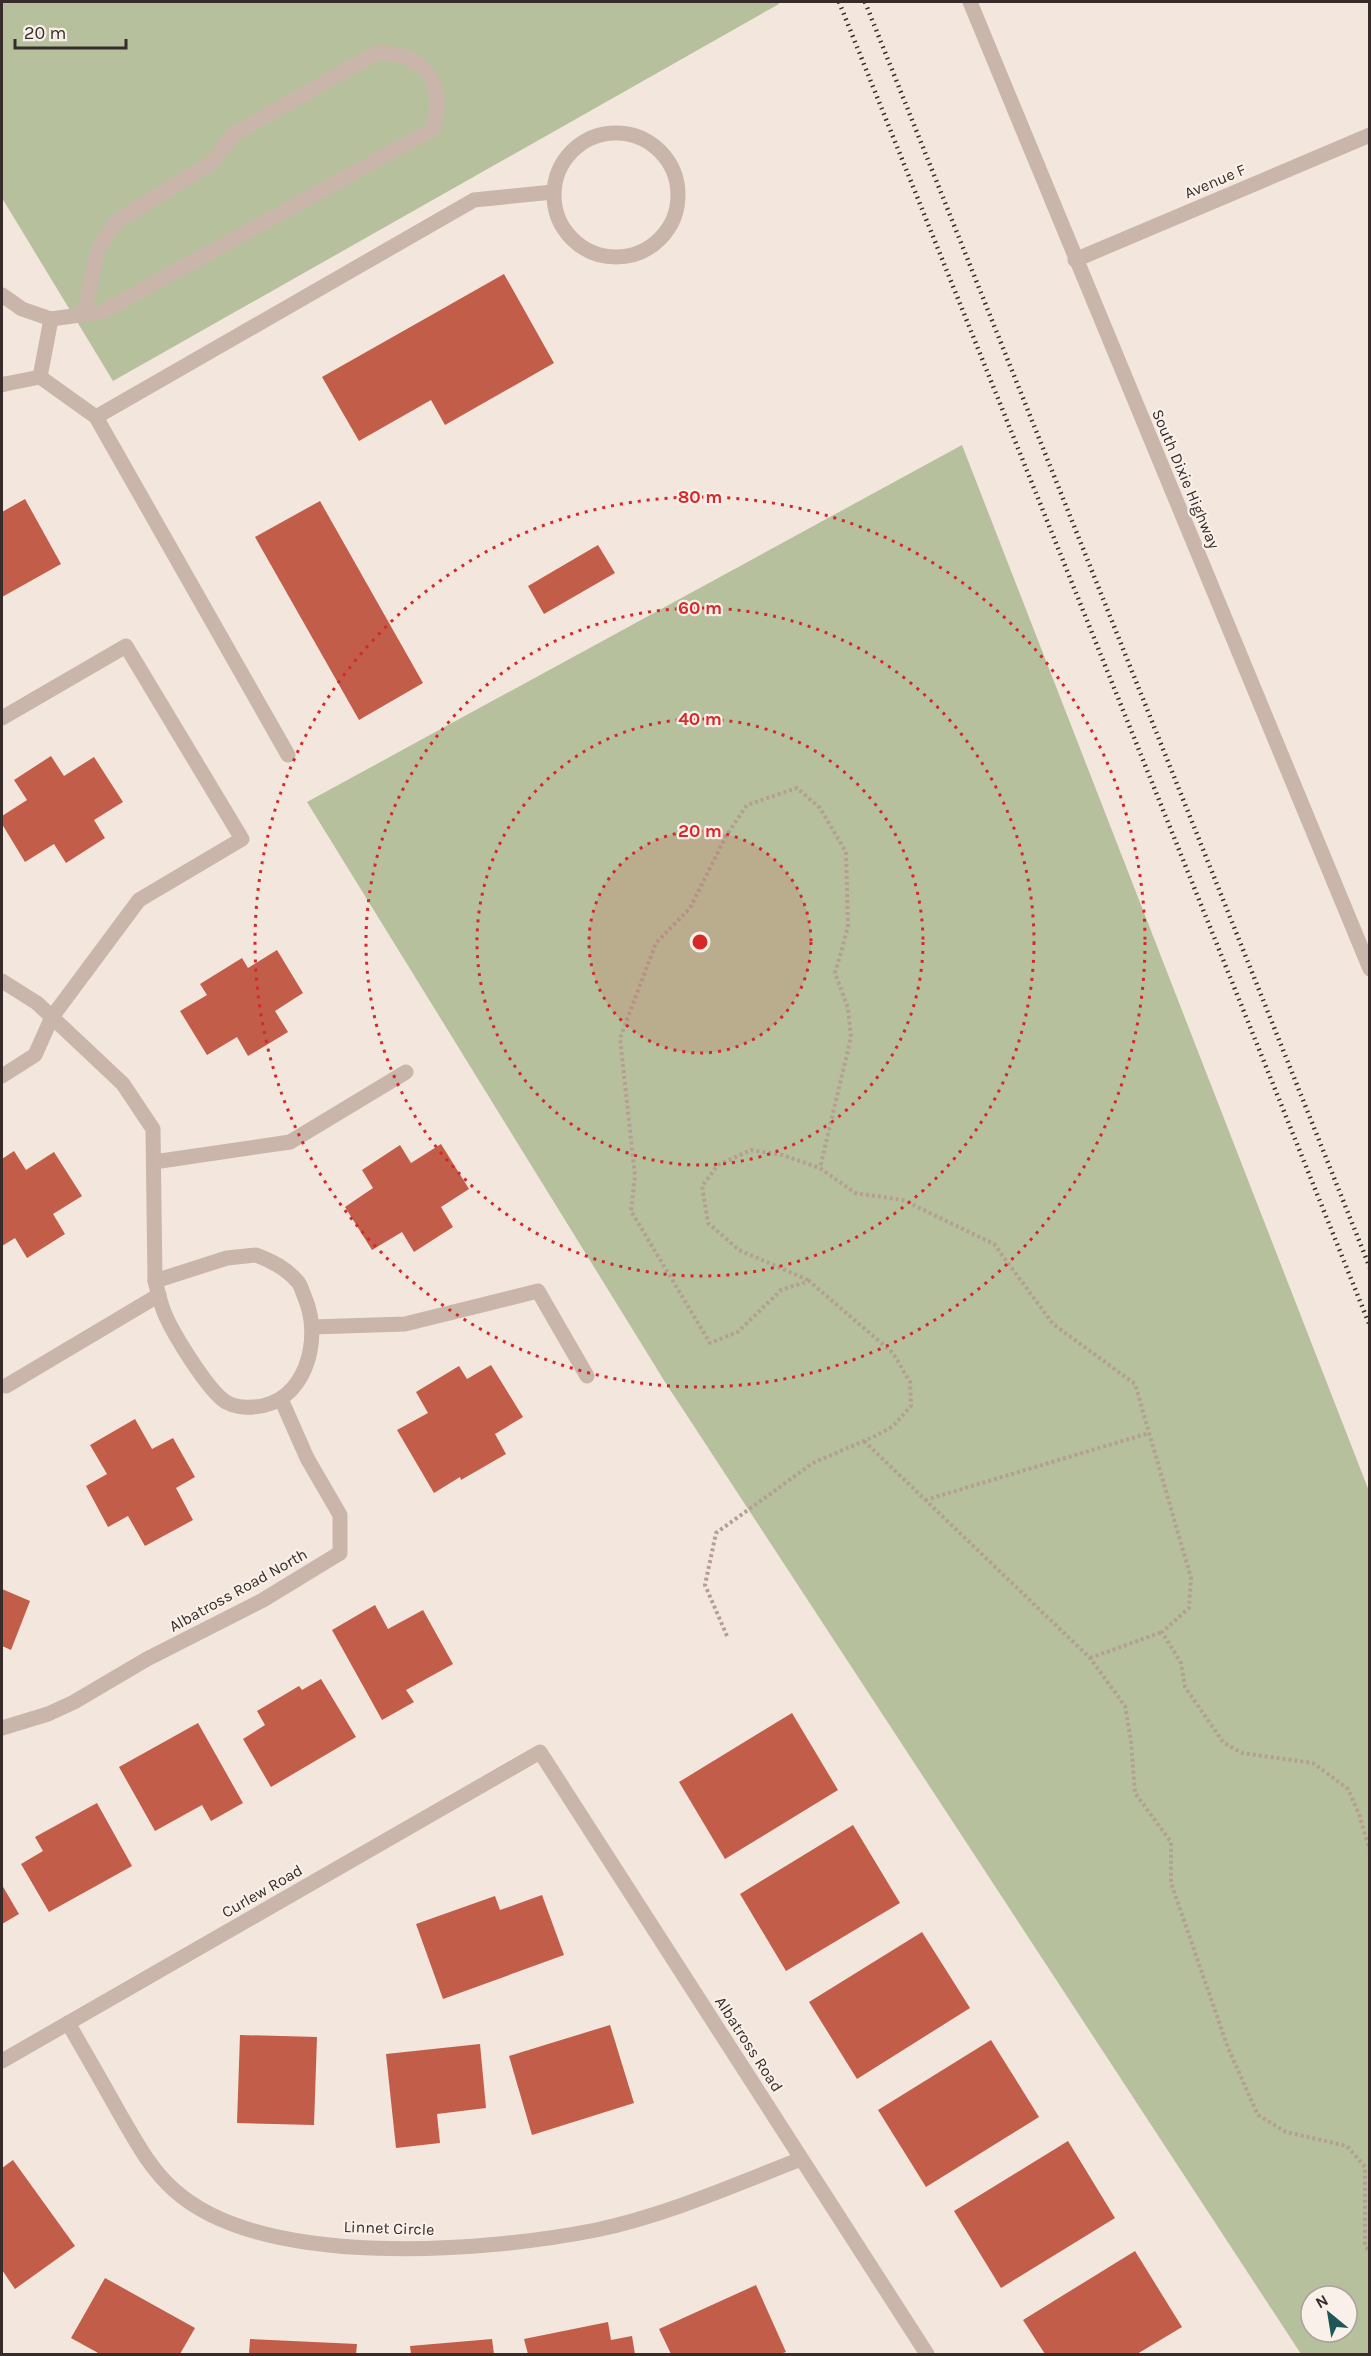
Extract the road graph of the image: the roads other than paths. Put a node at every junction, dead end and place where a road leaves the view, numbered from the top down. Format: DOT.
graph roads {
  1 [pos="970,2"];
  2 [pos="1370,135"];
  3 [pos="553,192"];
  4 [pos="1075,260"];
  5 [pos="2,295"];
  6 [pos="84,314"];
  7 [pos="51,319"];
  8 [pos="40,377"];
  9 [pos="3,385"];
  10 [pos="96,417"];
  11 [pos="2,718"];
  12 [pos="288,755"];
  13 [pos="1370,969"];
  14 [pos="2,981"];
  15 [pos="52,1017"];
  16 [pos="406,1072"];
  17 [pos="2,1076"];
  18 [pos="154,1162"];
  19 [pos="157,1288"];
  20 [pos="312,1327"];
  21 [pos="587,1376"];
  22 [pos="6,1386"];
  23 [pos="280,1399"];
  24 [pos="2,1728"];
  25 [pos="540,1752"];
  26 [pos="68,2023"];
  27 [pos="2,2061"];
  28 [pos="801,2159"];
  29 [pos="927,2355"];
  1 -- 4 [label="street, South Dixie Highway"];
  2 -- 4 [label="street, Avenue F"];
  3 -- 3 [label="street"];
  3 -- 10 [label="street"];
  4 -- 13 [label="street, South Dixie Highway"];
  5 -- 7 [label="street"];
  6 -- 6 [label="street"];
  6 -- 7 [label="street"];
  7 -- 8 [label="street"];
  8 -- 9 [label="street"];
  8 -- 10 [label="street"];
  10 -- 12 [label="street"];
  11 -- 15 [label="street"];
  14 -- 15 [label="street"];
  15 -- 17 [label="street"];
  15 -- 18 [label="street"];
  16 -- 18 [label="street"];
  18 -- 19 [label="street"];
  19 -- 20 [label="street"];
  19 -- 22 [label="street"];
  19 -- 23 [label="street"];
  20 -- 21 [label="street"];
  20 -- 23 [label="street"];
  23 -- 24 [label="street, Albatross Road North"];
  25 -- 26 [label="street, Curlew Road"];
  25 -- 28 [label="street, Albatross Road"];
  26 -- 27 [label="street, Curlew Road"];
  26 -- 28 [label="street, Linnet Circle"];
  28 -- 29 [label="street, Albatross Road"];
}
